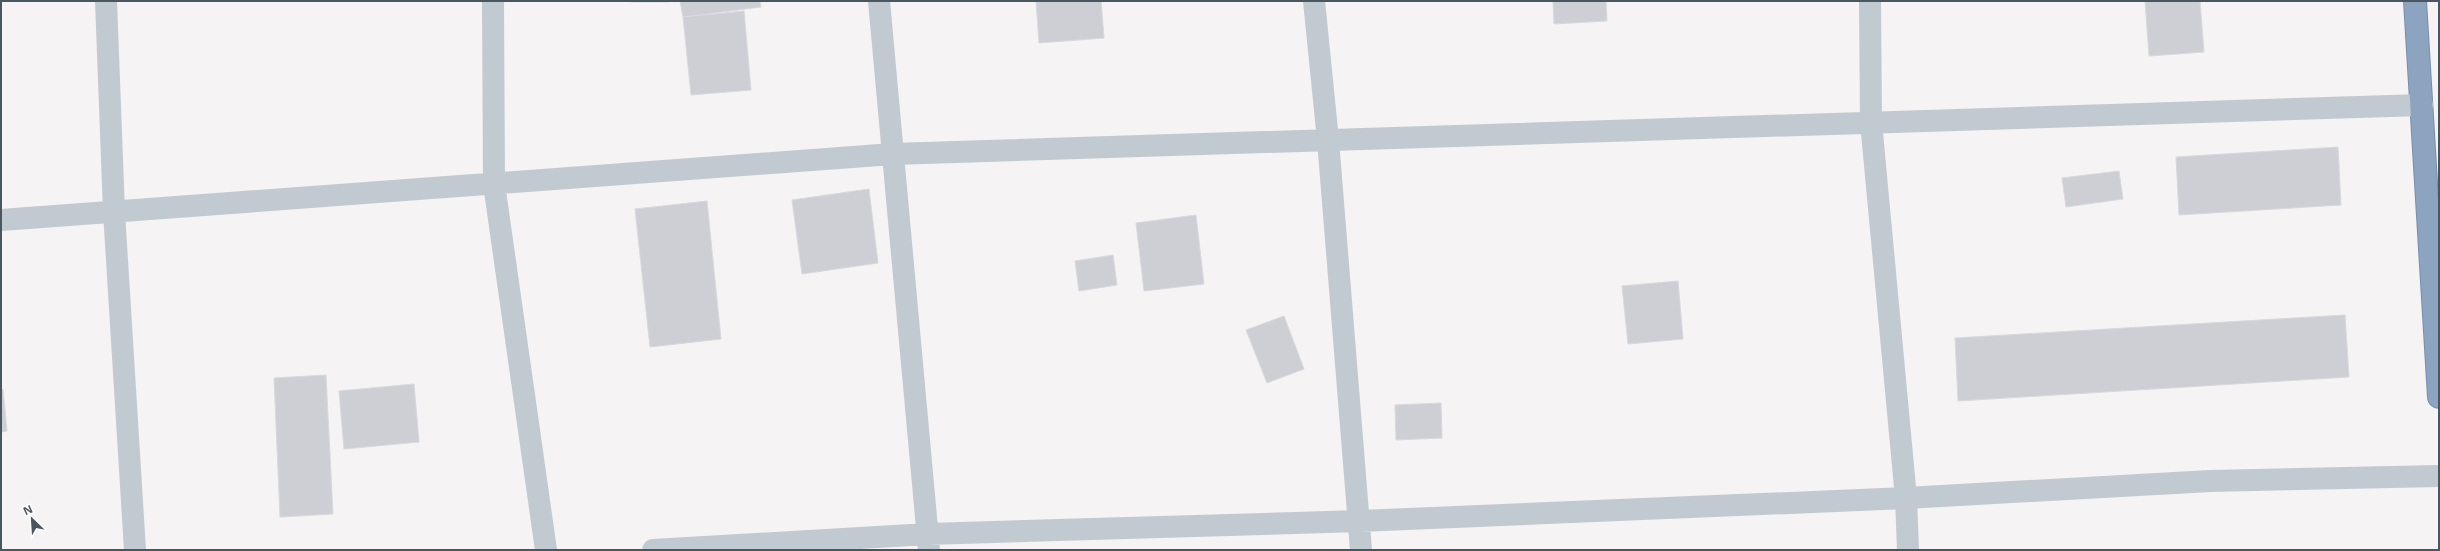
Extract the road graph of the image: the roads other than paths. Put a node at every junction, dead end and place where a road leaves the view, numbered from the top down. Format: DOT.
graph roads {
  1 [pos="106,1"];
  2 [pos="493,1"];
  3 [pos="879,1"];
  4 [pos="1314,1"];
  5 [pos="1870,1"];
  6 [pos="2415,1"];
  7 [pos="2422,105"];
  8 [pos="1871,122"];
  9 [pos="1328,140"];
  10 [pos="894,154"];
  11 [pos="494,184"];
  12 [pos="114,212"];
  13 [pos="1,220"];
  14 [pos="2439,397"];
  15 [pos="2439,476"];
  16 [pos="1906,498"];
  17 [pos="1360,521"];
  18 [pos="929,542"];
  19 [pos="135,550"];
  20 [pos="546,550"];
  21 [pos="653,550"];
  22 [pos="1361,550"];
  23 [pos="1908,550"];
  1 -- 12 [label="street"];
  2 -- 11 [label="street"];
  3 -- 10 [label="street"];
  4 -- 9 [label="street"];
  5 -- 8 [label="street"];
  6 -- 7 [label="highway"];
  7 -- 8 [label="street"];
  7 -- 14 [label="highway"];
  8 -- 9 [label="street"];
  8 -- 16 [label="street"];
  9 -- 10 [label="street"];
  9 -- 17 [label="street"];
  10 -- 11 [label="street"];
  10 -- 18 [label="street"];
  11 -- 12 [label="street"];
  11 -- 20 [label="street"];
  12 -- 13 [label="street"];
  12 -- 19 [label="street"];
  15 -- 16 [label="street"];
  16 -- 17 [label="street"];
  16 -- 23 [label="street"];
  17 -- 18 [label="street"];
  17 -- 22 [label="street"];
  18 -- 21 [label="street"];
}
